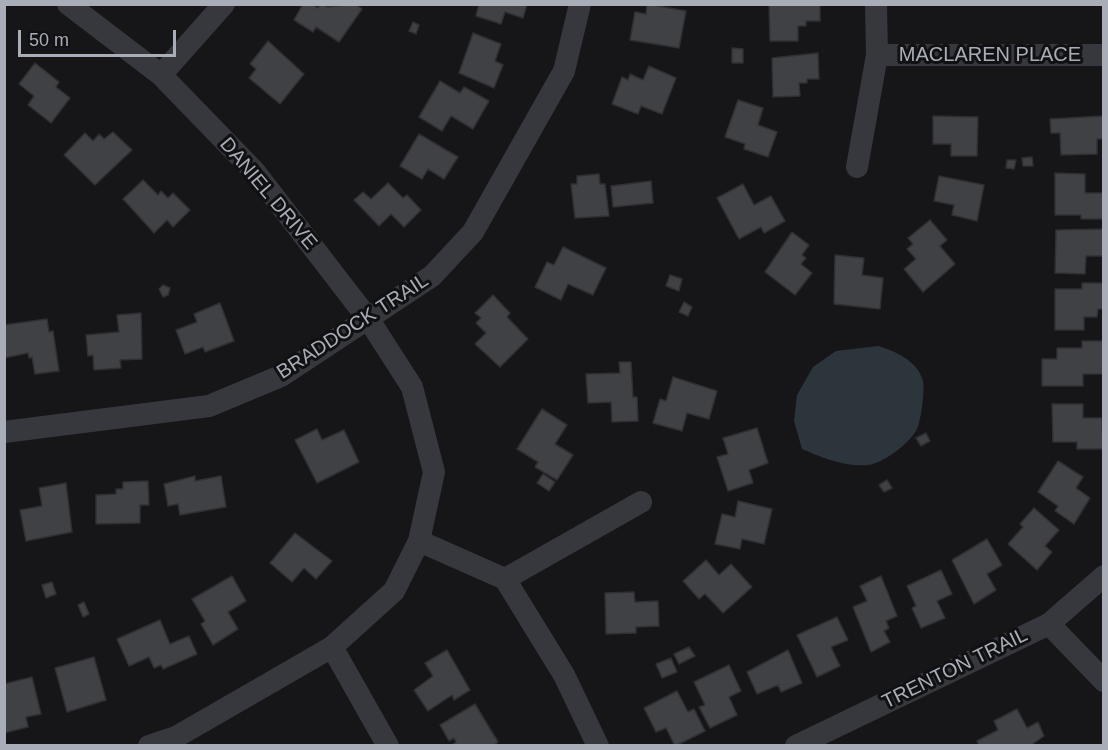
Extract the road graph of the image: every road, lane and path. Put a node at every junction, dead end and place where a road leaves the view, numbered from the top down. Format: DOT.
graph roads {
  1 [pos="68,4"];
  2 [pos="224,4"];
  3 [pos="580,4"];
  4 [pos="876,4"];
  5 [pos="877,55"];
  6 [pos="1104,55"];
  7 [pos="161,75"];
  8 [pos="857,167"];
  9 [pos="369,320"];
  10 [pos="4,432"];
  11 [pos="641,502"];
  12 [pos="419,541"];
  13 [pos="1104,576"];
  14 [pos="505,579"];
  15 [pos="1049,624"];
  16 [pos="332,647"];
  17 [pos="1104,681"];
  18 [pos="149,746"];
  19 [pos="388,746"];
  20 [pos="598,746"];
  21 [pos="796,746"];
  1 -- 7 [label="street, DANIEL DRIVE"];
  2 -- 7 [label="street"];
  3 -- 9 [label="street, BRADDOCK TRAIL"];
  4 -- 5 [label="street"];
  5 -- 6 [label="street, MACLAREN PLACE"];
  5 -- 8 [label="street"];
  7 -- 9 [label="street, DANIEL DRIVE"];
  9 -- 10 [label="street, BRADDOCK TRAIL"];
  9 -- 12 [label="street, DANIEL DRIVE"];
  11 -- 14 [label="street"];
  12 -- 14 [label="street"];
  12 -- 16 [label="street, DANIEL DRIVE"];
  13 -- 15 [label="street, TRENTON TRAIL"];
  14 -- 20 [label="street"];
  15 -- 17 [label="street"];
  15 -- 21 [label="street, TRENTON TRAIL"];
  16 -- 18 [label="street, DANIEL DRIVE"];
  16 -- 19 [label="street"];
}
